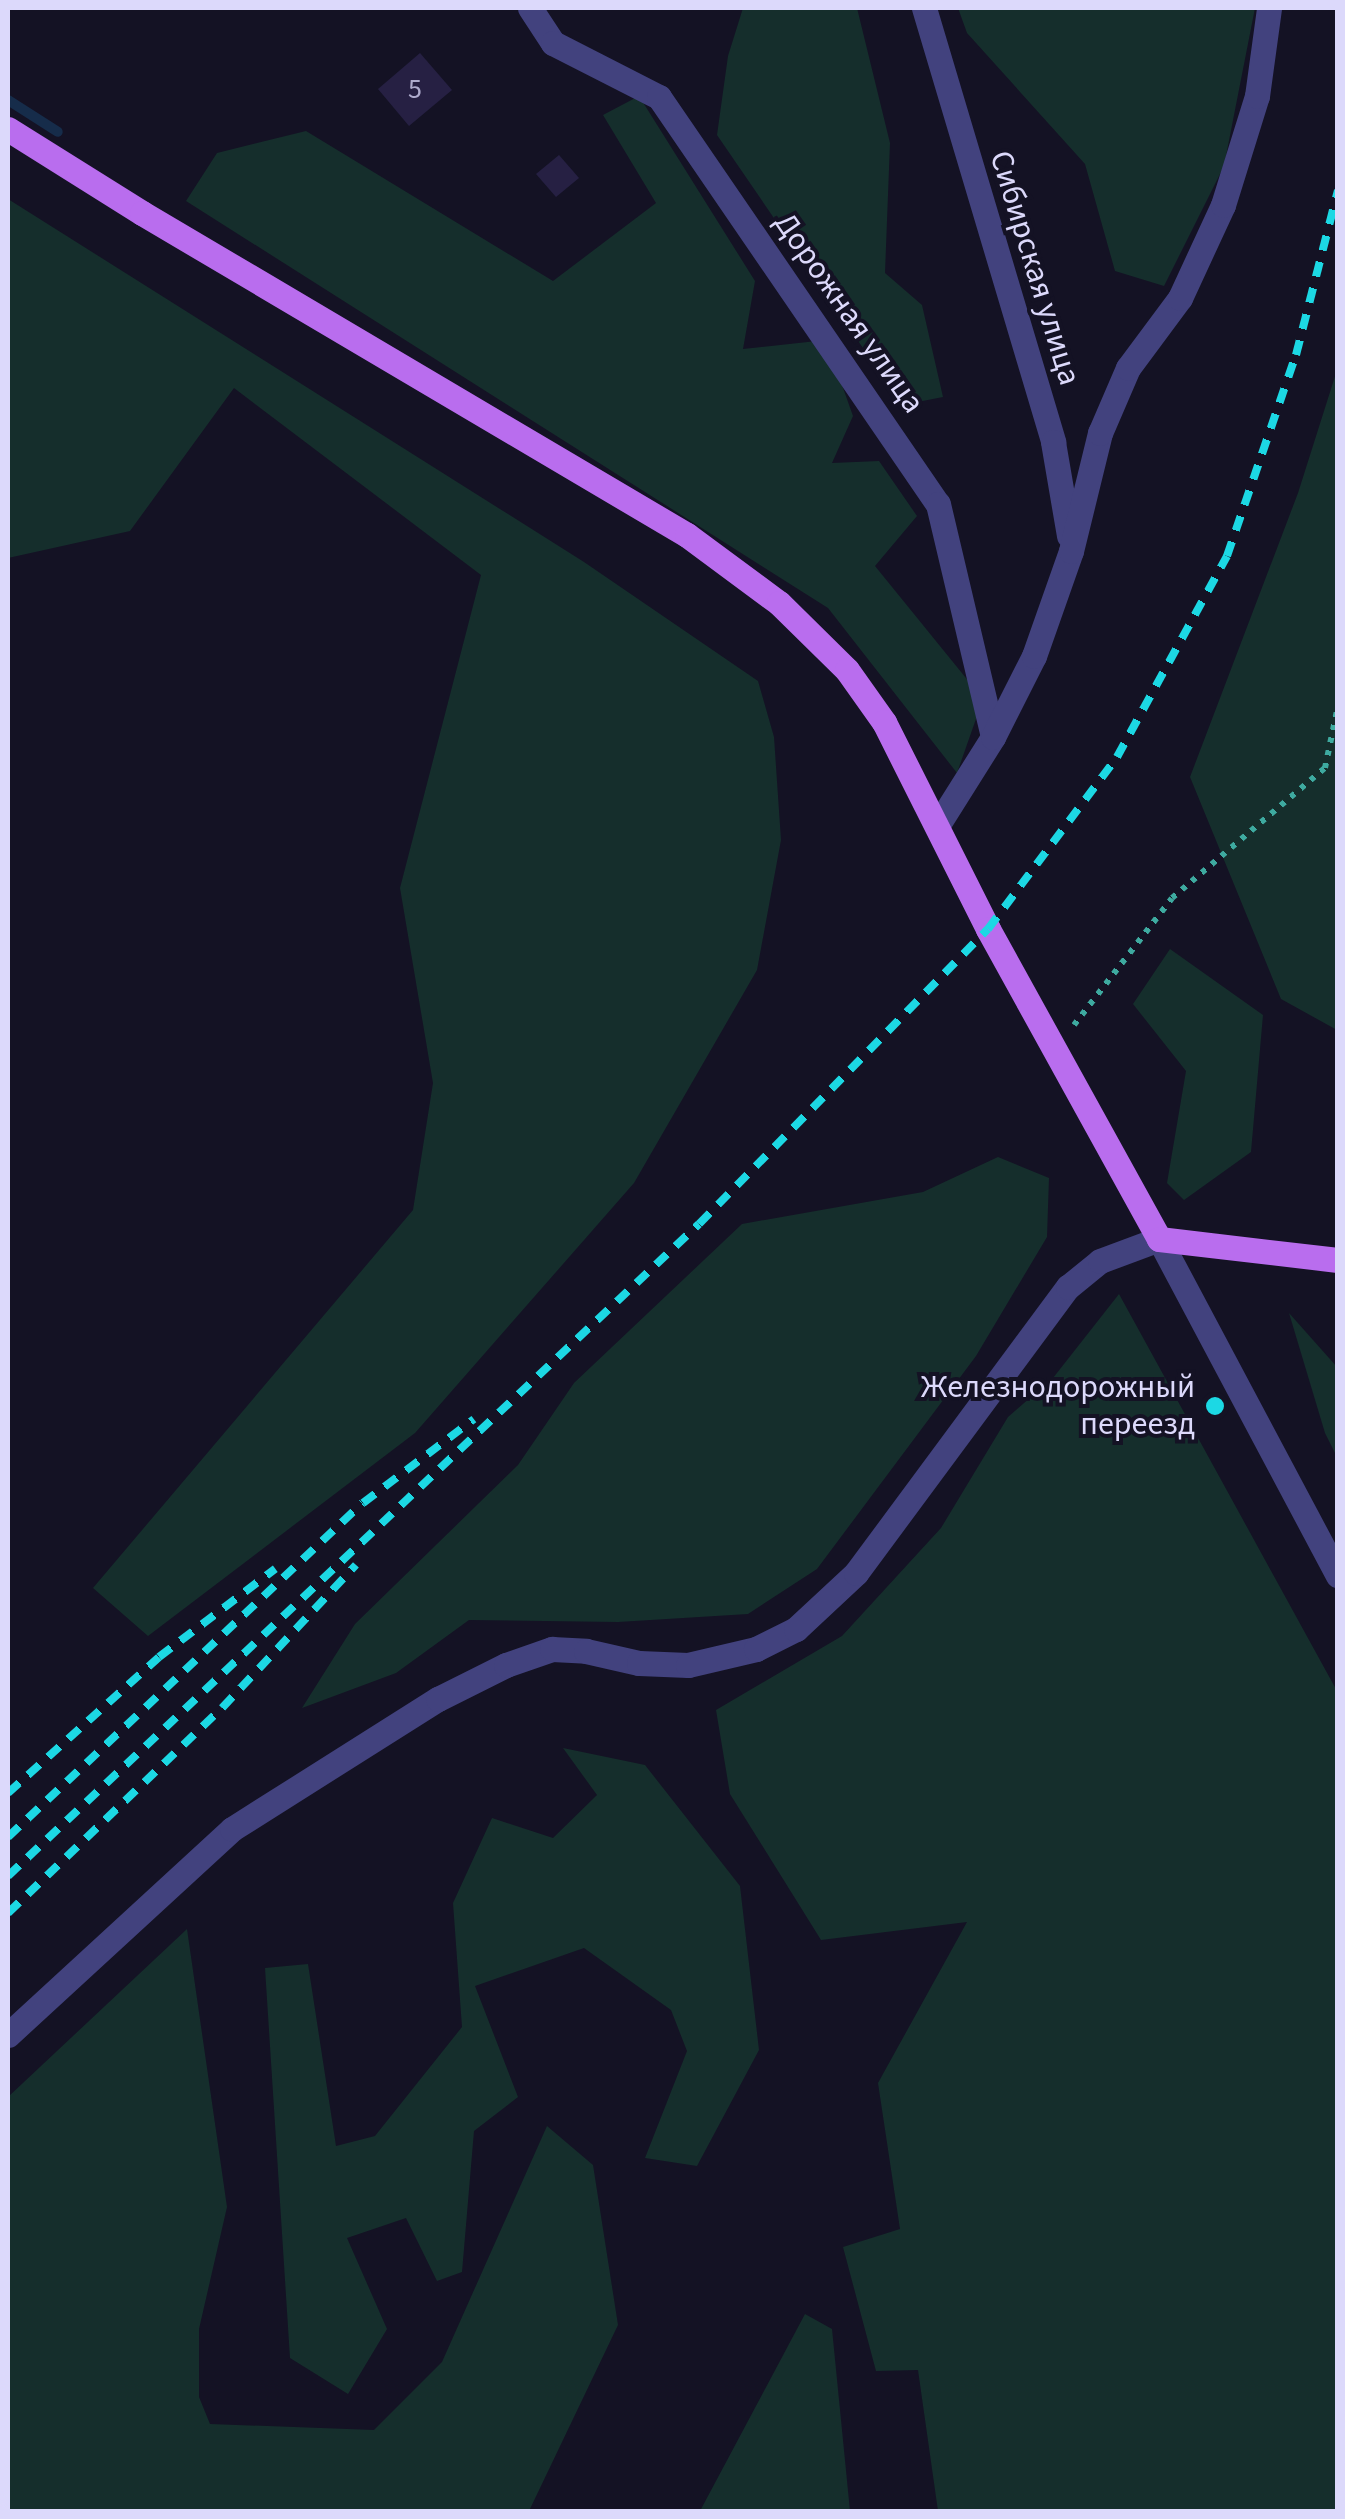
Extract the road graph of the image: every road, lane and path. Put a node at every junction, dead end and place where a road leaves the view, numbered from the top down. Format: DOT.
graph roads {
  1 [pos="530,8"];
  2 [pos="924,8"];
  3 [pos="1269,8"];
  4 [pos="8,128"];
  5 [pos="1071,550"];
  6 [pos="1338,706"];
  7 [pos="993,737"];
  8 [pos="937,826"];
  9 [pos="1056,1048"];
  10 [pos="1159,1239"];
  11 [pos="1338,1260"];
  12 [pos="1338,1574"];
  13 [pos="8,2035"];
  1 -- 7 [label="street, Дорожная улица"];
  2 -- 5 [label="street, Сибирская улица"];
  3 -- 5 [label="street"];
  4 -- 8 [label="main road"];
  5 -- 7 [label="street"];
  6 -- 9 [label="path"];
  7 -- 8 [label="street"];
  8 -- 9 [label="main road"];
  9 -- 10 [label="main road"];
  10 -- 11 [label="main road"];
  10 -- 12 [label="street"];
  10 -- 13 [label="street"];
}
